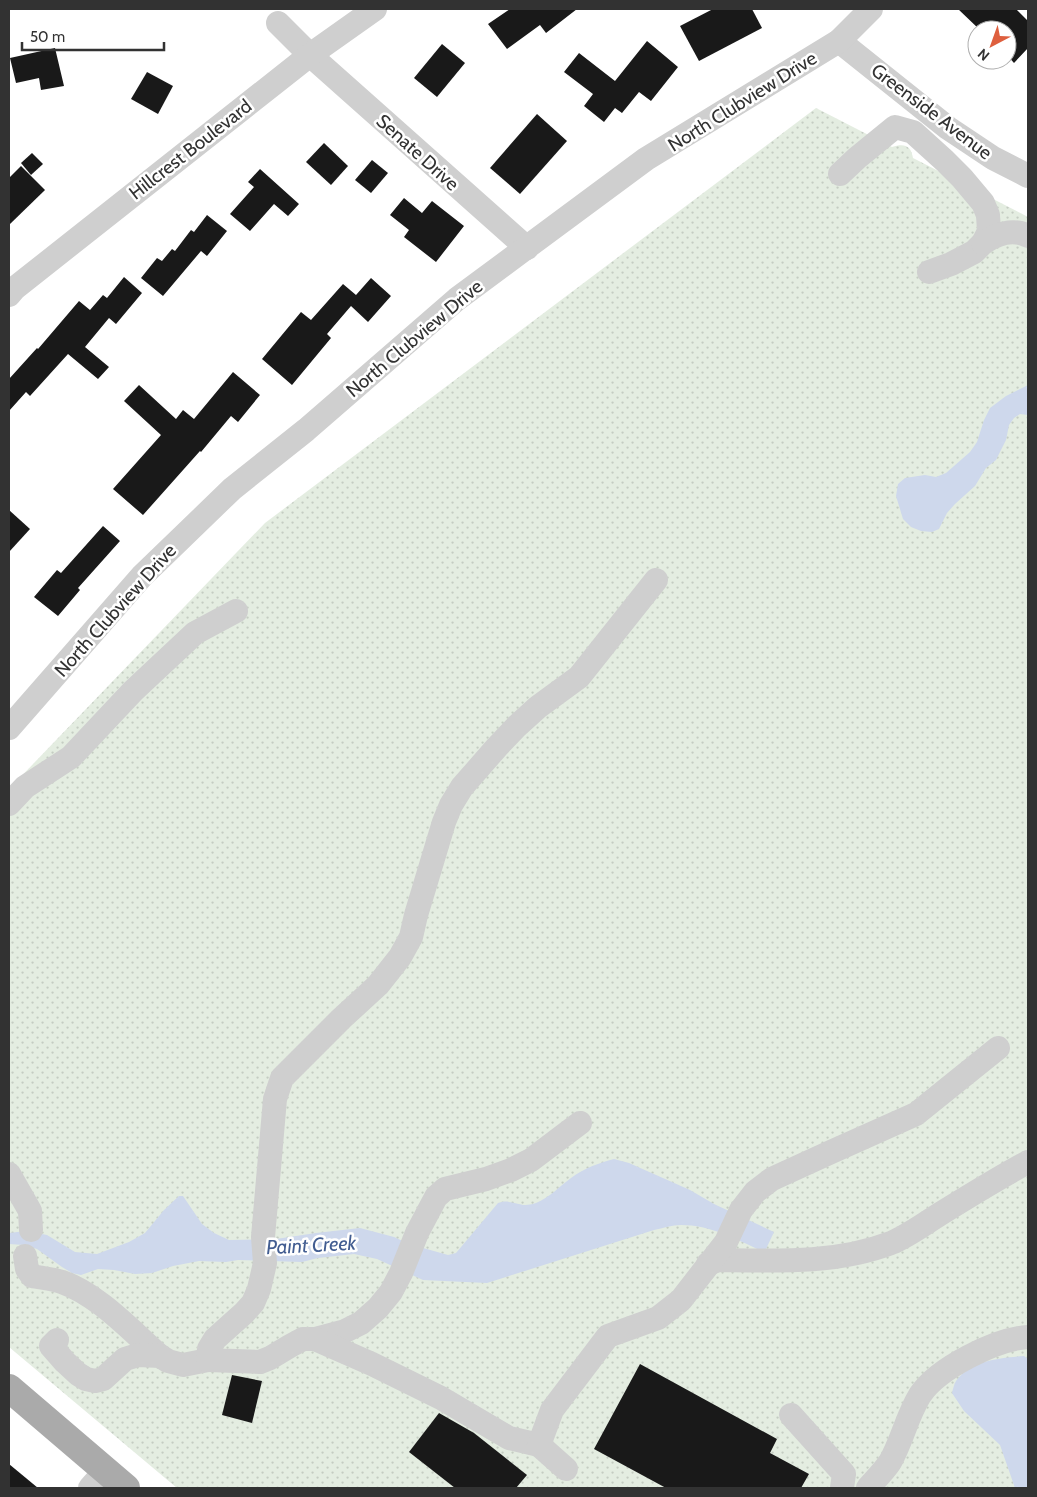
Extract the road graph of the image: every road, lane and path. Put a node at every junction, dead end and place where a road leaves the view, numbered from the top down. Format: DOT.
graph roads {
  1 [pos="375,9"];
  2 [pos="871,9"];
  3 [pos="278,23"];
  4 [pos="839,41"];
  5 [pos="310,55"];
  6 [pos="840,174"];
  7 [pos="1028,176"];
  8 [pos="1028,236"];
  9 [pos="983,243"];
  10 [pos="527,248"];
  11 [pos="929,272"];
  12 [pos="9,295"];
  13 [pos="656,580"];
  14 [pos="236,611"];
  15 [pos="9,728"];
  16 [pos="9,804"];
  17 [pos="998,1048"];
  18 [pos="580,1123"];
  19 [pos="1028,1162"];
  20 [pos="9,1175"];
  21 [pos="31,1230"];
  22 [pos="708,1264"];
  23 [pos="22,1268"];
  24 [pos="1028,1337"];
  25 [pos="315,1339"];
  26 [pos="56,1340"];
  27 [pos="160,1356"];
  28 [pos="208,1360"];
  29 [pos="9,1388"];
  30 [pos="791,1415"];
  31 [pos="539,1445"];
  32 [pos="566,1469"];
  33 [pos="98,1480"];
  34 [pos="126,1488"];
  35 [pos="842,1488"];
  36 [pos="868,1488"];
  1 -- 5 [label="street, Hillcrest Boulevard"];
  2 -- 4 [label="street, North Clubview Drive"];
  3 -- 5 [label="street, Senate Drive"];
  4 -- 7 [label="street, Greenside Avenue"];
  4 -- 10 [label="street, North Clubview Drive"];
  5 -- 10 [label="street, Senate Drive"];
  5 -- 12 [label="street, Hillcrest Boulevard"];
  6 -- 9 [label="street"];
  8 -- 9 [label="street"];
  9 -- 11 [label="street"];
  10 -- 15 [label="street, North Clubview Drive"];
  13 -- 28 [label="street"];
  14 -- 16 [label="street"];
  17 -- 22 [label="street"];
  18 -- 25 [label="street"];
  19 -- 22 [label="street"];
  20 -- 21 [label="street"];
  22 -- 31 [label="street"];
  23 -- 27 [label="street"];
  24 -- 36 [label="street"];
  25 -- 28 [label="street"];
  25 -- 31 [label="street"];
  26 -- 27 [label="street"];
  27 -- 28 [label="street"];
  29 -- 33 [label="main road"];
  30 -- 35 [label="street"];
  31 -- 32 [label="street"];
  33 -- 34 [label="main road"];
}
